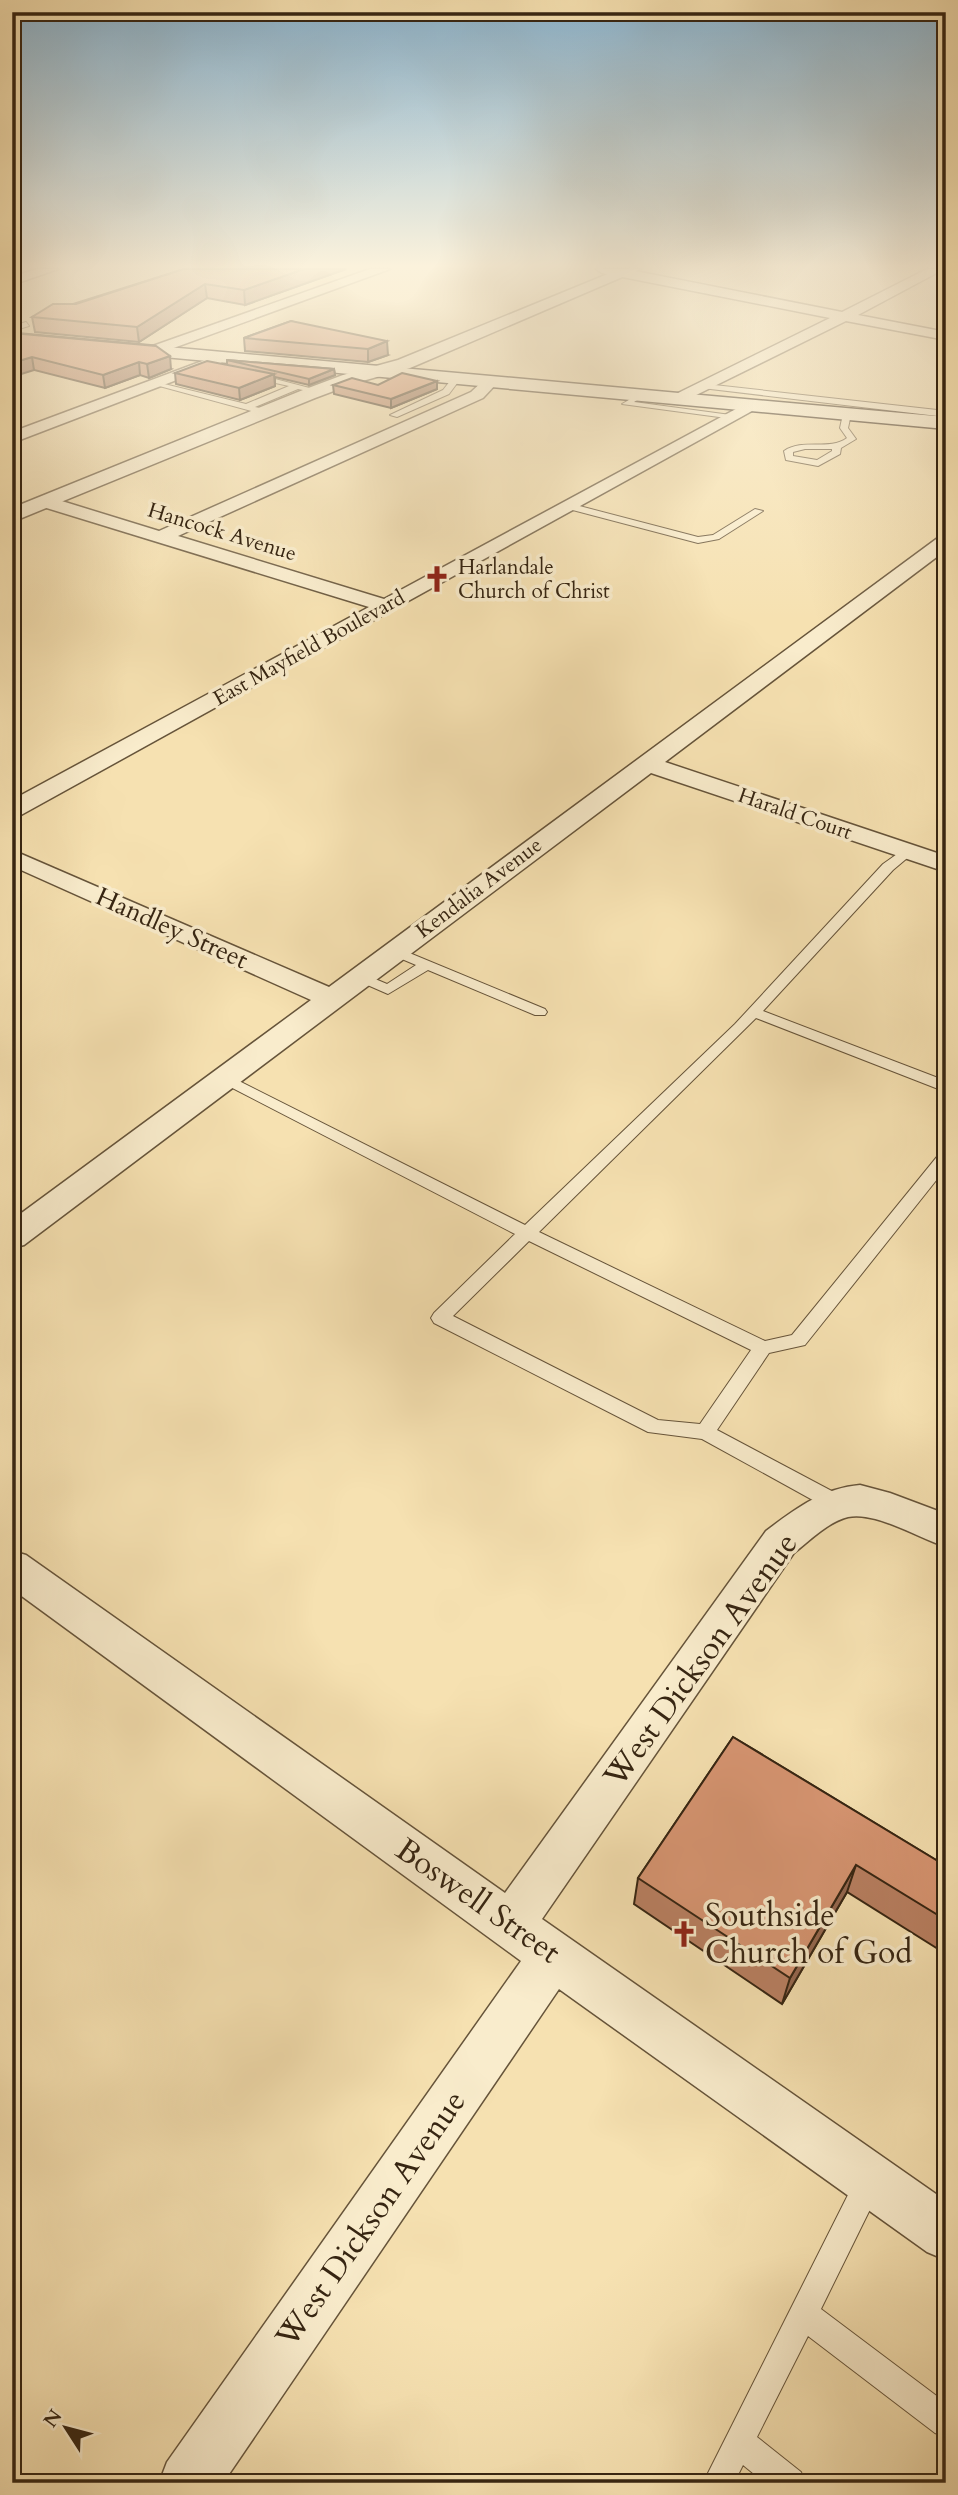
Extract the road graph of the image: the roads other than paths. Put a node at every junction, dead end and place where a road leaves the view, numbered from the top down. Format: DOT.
graph roads {
  1 [pos="152,385"];
  2 [pos="162,385"];
  3 [pos="311,385"];
  4 [pos="360,385"];
  5 [pos="451,385"];
  6 [pos="487,385"];
  7 [pos="527,385"];
  8 [pos="307,386"];
  9 [pos="705,386"];
  10 [pos="366,387"];
  11 [pos="639,396"];
  12 [pos="432,399"];
  13 [pos="678,400"];
  14 [pos="456,404"];
  15 [pos="752,406"];
  16 [pos="257,409"];
  17 [pos="847,414"];
  18 [pos="946,414"];
  19 [pos="394,415"];
  20 [pos="734,416"];
  21 [pos="911,416"];
  22 [pos="946,424"];
  23 [pos="12,438"];
  24 [pos="836,446"];
  25 [pos="46,502"];
  26 [pos="568,506"];
  27 [pos="758,511"];
  28 [pos="12,516"];
  29 [pos="161,537"];
  30 [pos="946,541"];
  31 [pos="385,606"];
  32 [pos="645,763"];
  33 [pos="12,810"];
  34 [pos="907,851"];
  35 [pos="12,857"];
  36 [pos="946,864"];
  37 [pos="396,951"];
  38 [pos="427,964"];
  39 [pos="361,977"];
  40 [pos="332,999"];
  41 [pos="540,1012"];
  42 [pos="753,1012"];
  43 [pos="223,1079"];
  44 [pos="946,1087"];
  45 [pos="946,1157"];
  46 [pos="527,1233"];
  47 [pos="12,1237"];
  48 [pos="763,1348"];
  49 [pos="705,1432"];
  50 [pos="836,1503"];
  51 [pos="946,1531"];
  52 [pos="12,1567"];
  53 [pos="510,1925"];
  54 [pos="554,1955"];
  55 [pos="870,2181"];
  56 [pos="946,2233"];
  57 [pos="803,2314"];
  58 [pos="946,2422"];
  59 [pos="738,2441"];
  60 [pos="188,2483"];
  61 [pos="718,2483"];
  62 [pos="790,2483"];
  1 -- 23 [label="street"];
  2 -- 16 [label="lane"];
  3 -- 8 [label="main road"];
  4 -- 10 [label="lane"];
  5 -- 12 [label="lane"];
  6 -- 14 [label="street"];
  7 -- 11 [label="main road"];
  8 -- 16 [label="main road"];
  9 -- 13 [label="street"];
  9 -- 21 [label="lane"];
  11 -- 13 [label="main road"];
  11 -- 20 [label="lane"];
  12 -- 14 [label="lane"];
  12 -- 19 [label="lane"];
  13 -- 15 [label="main road"];
  14 -- 29 [label="street"];
  15 -- 17 [label="main road"];
  15 -- 20 [label="street, East Mayfield Boulevard"];
  16 -- 25 [label="main road"];
  17 -- 21 [label="main road"];
  17 -- 24 [label="lane"];
  18 -- 21 [label="lane"];
  20 -- 26 [label="street, East Mayfield Boulevard"];
  21 -- 22 [label="main road"];
  24 -- 24 [label="lane"];
  25 -- 28 [label="main road"];
  25 -- 29 [label="street, Hancock Avenue"];
  26 -- 27 [label="lane"];
  26 -- 31 [label="street, East Mayfield Boulevard"];
  29 -- 31 [label="street, Hancock Avenue"];
  30 -- 32 [label="street, Kendalia Avenue"];
  31 -- 33 [label="street, East Mayfield Boulevard"];
  32 -- 34 [label="street, Harald Court"];
  32 -- 37 [label="street, Kendalia Avenue"];
  34 -- 36 [label="street, Harald Court"];
  34 -- 42 [label="lane"];
  35 -- 40 [label="street, Handley Street"];
  37 -- 38 [label="lane"];
  37 -- 39 [label="street, Kendalia Avenue"];
  38 -- 39 [label="lane"];
  38 -- 41 [label="lane"];
  39 -- 40 [label="street, Kendalia Avenue"];
  40 -- 43 [label="street, Kendalia Avenue"];
  42 -- 44 [label="lane"];
  42 -- 46 [label="lane"];
  43 -- 46 [label="lane"];
  43 -- 47 [label="street, Kendalia Avenue"];
  45 -- 48 [label="lane"];
  46 -- 48 [label="lane"];
  46 -- 49 [label="lane"];
  48 -- 49 [label="lane"];
  49 -- 50 [label="lane"];
  50 -- 51 [label="street, West Dickson Avenue"];
  50 -- 53 [label="street, West Dickson Avenue"];
  52 -- 53 [label="street, Boswell Street"];
  53 -- 54 [label="street, Boswell Street"];
  54 -- 55 [label="street, Boswell Street"];
  54 -- 60 [label="street, West Dickson Avenue"];
  55 -- 56 [label="street, Boswell Street"];
  55 -- 57 [label="lane"];
  57 -- 58 [label="lane"];
  57 -- 59 [label="lane"];
  59 -- 61 [label="lane"];
  59 -- 62 [label="lane"];
}
